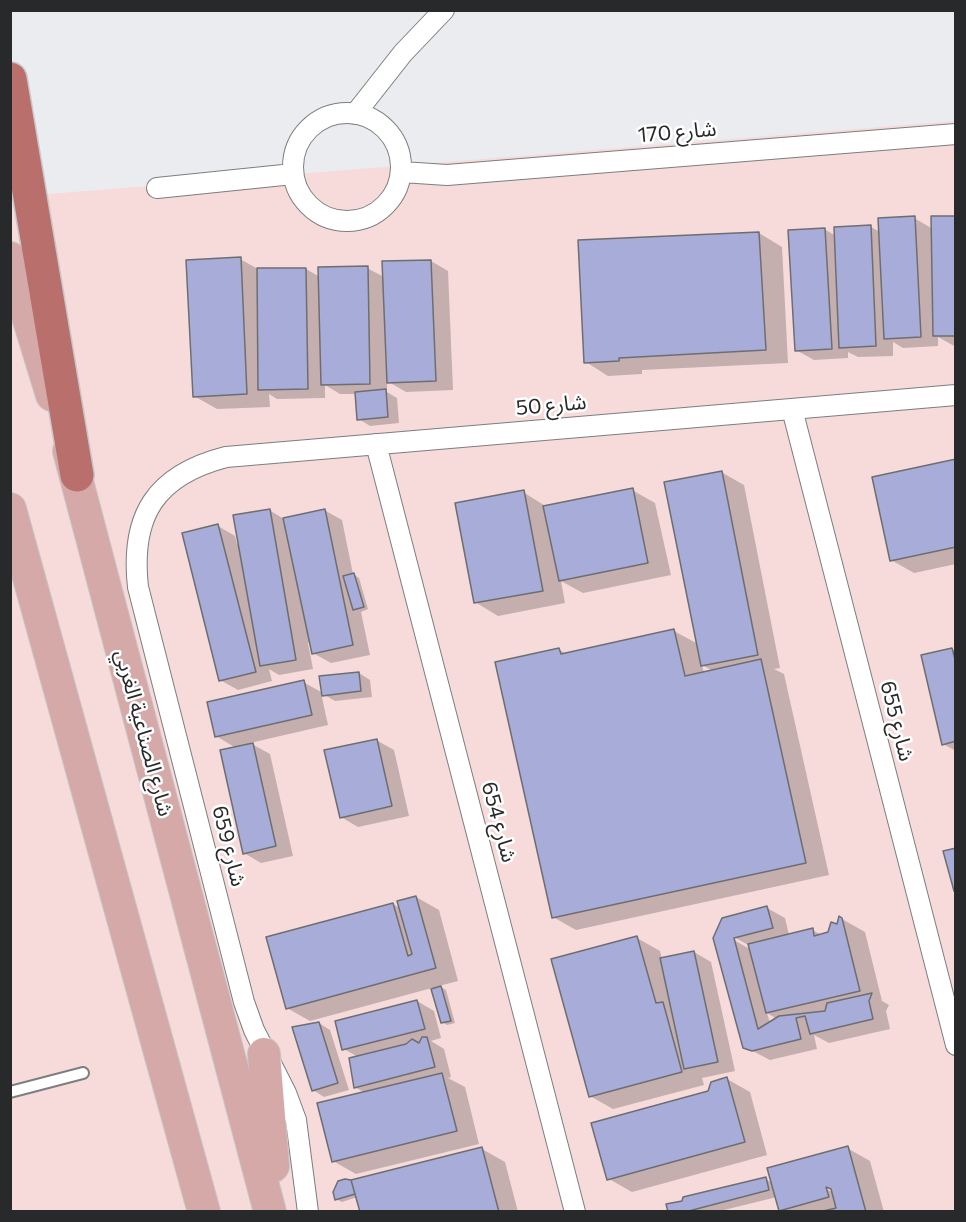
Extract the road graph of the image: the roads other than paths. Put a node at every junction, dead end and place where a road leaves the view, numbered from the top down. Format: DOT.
graph roads {
  1 [pos="444,10"];
  2 [pos="10,79"];
  3 [pos="355,114"];
  4 [pos="956,134"];
  5 [pos="402,172"];
  6 [pos="293,174"];
  7 [pos="158,188"];
  8 [pos="10,258"];
  9 [pos="956,395"];
  10 [pos="792,409"];
  11 [pos="376,444"];
  12 [pos="77,475"];
  13 [pos="160,490"];
  14 [pos="10,509"];
  15 [pos="956,1045"];
  16 [pos="264,1054"];
  17 [pos="83,1073"];
  18 [pos="10,1092"];
  19 [pos="202,1210"];
  20 [pos="270,1212"];
  21 [pos="278,1212"];
  22 [pos="308,1212"];
  23 [pos="575,1212"];
  1 -- 3 [label="street"];
  2 -- 12 [label="highway"];
  3 -- 5 [label="street"];
  3 -- 6 [label="street"];
  4 -- 5 [label="street, شارع 170"];
  5 -- 6 [label="street"];
  6 -- 7 [label="street"];
  8 -- 12 [label="main road, شارع الصناعية الغربي"];
  9 -- 10 [label="street, شارع 50"];
  10 -- 11 [label="street, شارع 50"];
  10 -- 15 [label="street, شارع 655"];
  11 -- 13 [label="street, شارع 50"];
  11 -- 23 [label="street, شارع 654"];
  12 -- 20 [label="main road, شارع الصناعية الغربي"];
  13 -- 16 [label="street, شارع 659"];
  14 -- 19 [label="main road"];
  16 -- 21 [label="main road"];
  16 -- 22 [label="street, شارع 659"];
  17 -- 18 [label="lane"];
}
